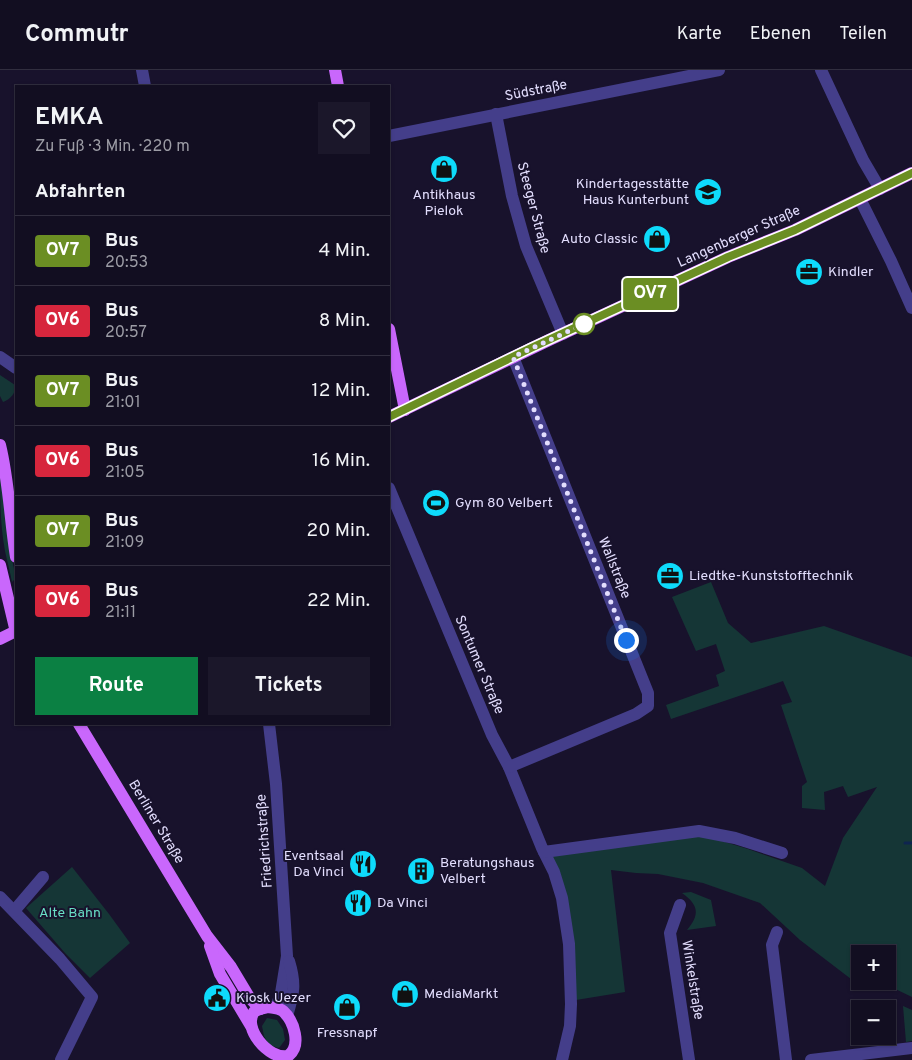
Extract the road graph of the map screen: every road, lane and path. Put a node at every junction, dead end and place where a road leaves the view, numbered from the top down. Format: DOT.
graph roads {
  1 [pos="142,70"];
  2 [pos="335,70"];
  3 [pos="719,70"];
  4 [pos="821,70"];
  5 [pos="145,85"];
  6 [pos="338,85"];
  7 [pos="496,114"];
  8 [pos="390,136"];
  9 [pos="912,174"];
  10 [pos="880,189"];
  11 [pos="860,199"];
  12 [pos="912,308"];
  13 [pos="390,334"];
  14 [pos="563,334"];
  15 [pos="0,357"];
  16 [pos="513,357"];
  17 [pos="15,367"];
  18 [pos="405,410"];
  19 [pos="390,417"];
  20 [pos="0,445"];
  21 [pos="390,490"];
  22 [pos="15,552"];
  23 [pos="0,565"];
  24 [pos="9,611"];
  25 [pos="15,628"];
  26 [pos="15,632"];
  27 [pos="0,639"];
  28 [pos="80,725"];
  29 [pos="269,725"];
  30 [pos="509,767"];
  31 [pos="544,852"];
  32 [pos="782,853"];
  33 [pos="43,876"];
  34 [pos="0,897"];
  35 [pos="680,905"];
  36 [pos="14,911"];
  37 [pos="777,932"];
  38 [pos="206,936"];
  39 [pos="287,956"];
  40 [pos="276,1008"];
  41 [pos="260,1009"];
  42 [pos="287,1016"];
  43 [pos="251,1026"];
  44 [pos="912,1048"];
  45 [pos="892,1055"];
  46 [pos="269,1057"];
  47 [pos="841,1058"];
  48 [pos="287,1059"];
  49 [pos="61,1060"];
  50 [pos="562,1060"];
  51 [pos="689,1060"];
  52 [pos="786,1060"];
  53 [pos="812,1060"];
  1 -- 5 [label="street"];
  2 -- 6 [label="main road"];
  3 -- 7 [label="street, Südstraße"];
  4 -- 10 [label="street"];
  7 -- 8 [label="street, Südstraße"];
  7 -- 14 [label="street, Steeger Straße"];
  9 -- 10 [label="main road, Langenberger Straße"];
  10 -- 11 [label="main road, Langenberger Straße"];
  11 -- 12 [label="street"];
  11 -- 14 [label="main road, Langenberger Straße"];
  13 -- 18 [label="main road"];
  14 -- 16 [label="main road, Langenberger Straße"];
  15 -- 17 [label="street"];
  16 -- 18 [label="main road, Langenberger Straße"];
  16 -- 30 [label="street, Wallstraße"];
  18 -- 19 [label="main road, Langenberger Straße"];
  20 -- 22 [label="main road"];
  21 -- 30 [label="street, Sontumer Straße"];
  23 -- 24 [label="main road"];
  24 -- 25 [label="main road"];
  26 -- 27 [label="main road"];
  28 -- 38 [label="main road, Berliner Straße"];
  29 -- 39 [label="street, Friedrichstraße"];
  30 -- 31 [label="street, Sontumer Straße"];
  31 -- 32 [label="street"];
  31 -- 50 [label="street, Sontumer Straße"];
  33 -- 36 [label="street"];
  34 -- 36 [label="street"];
  35 -- 51 [label="street, Winkelstraße"];
  36 -- 49 [label="street"];
  37 -- 52 [label="street"];
  38 -- 41 [label="main road, Berliner Straße"];
  38 -- 43 [label="main road, Berliner Straße"];
  39 -- 40 [label="street, Friedrichstraße"];
  39 -- 42 [label="street, Friedrichstraße"];
  40 -- 41 [label="main road"];
  40 -- 42 [label="main road"];
  41 -- 43 [label="main road"];
  42 -- 48 [label="main road"];
  43 -- 46 [label="main road"];
  44 -- 45 [label="street"];
  45 -- 47 [label="street"];
  46 -- 48 [label="main road"];
  47 -- 53 [label="street"];
}
